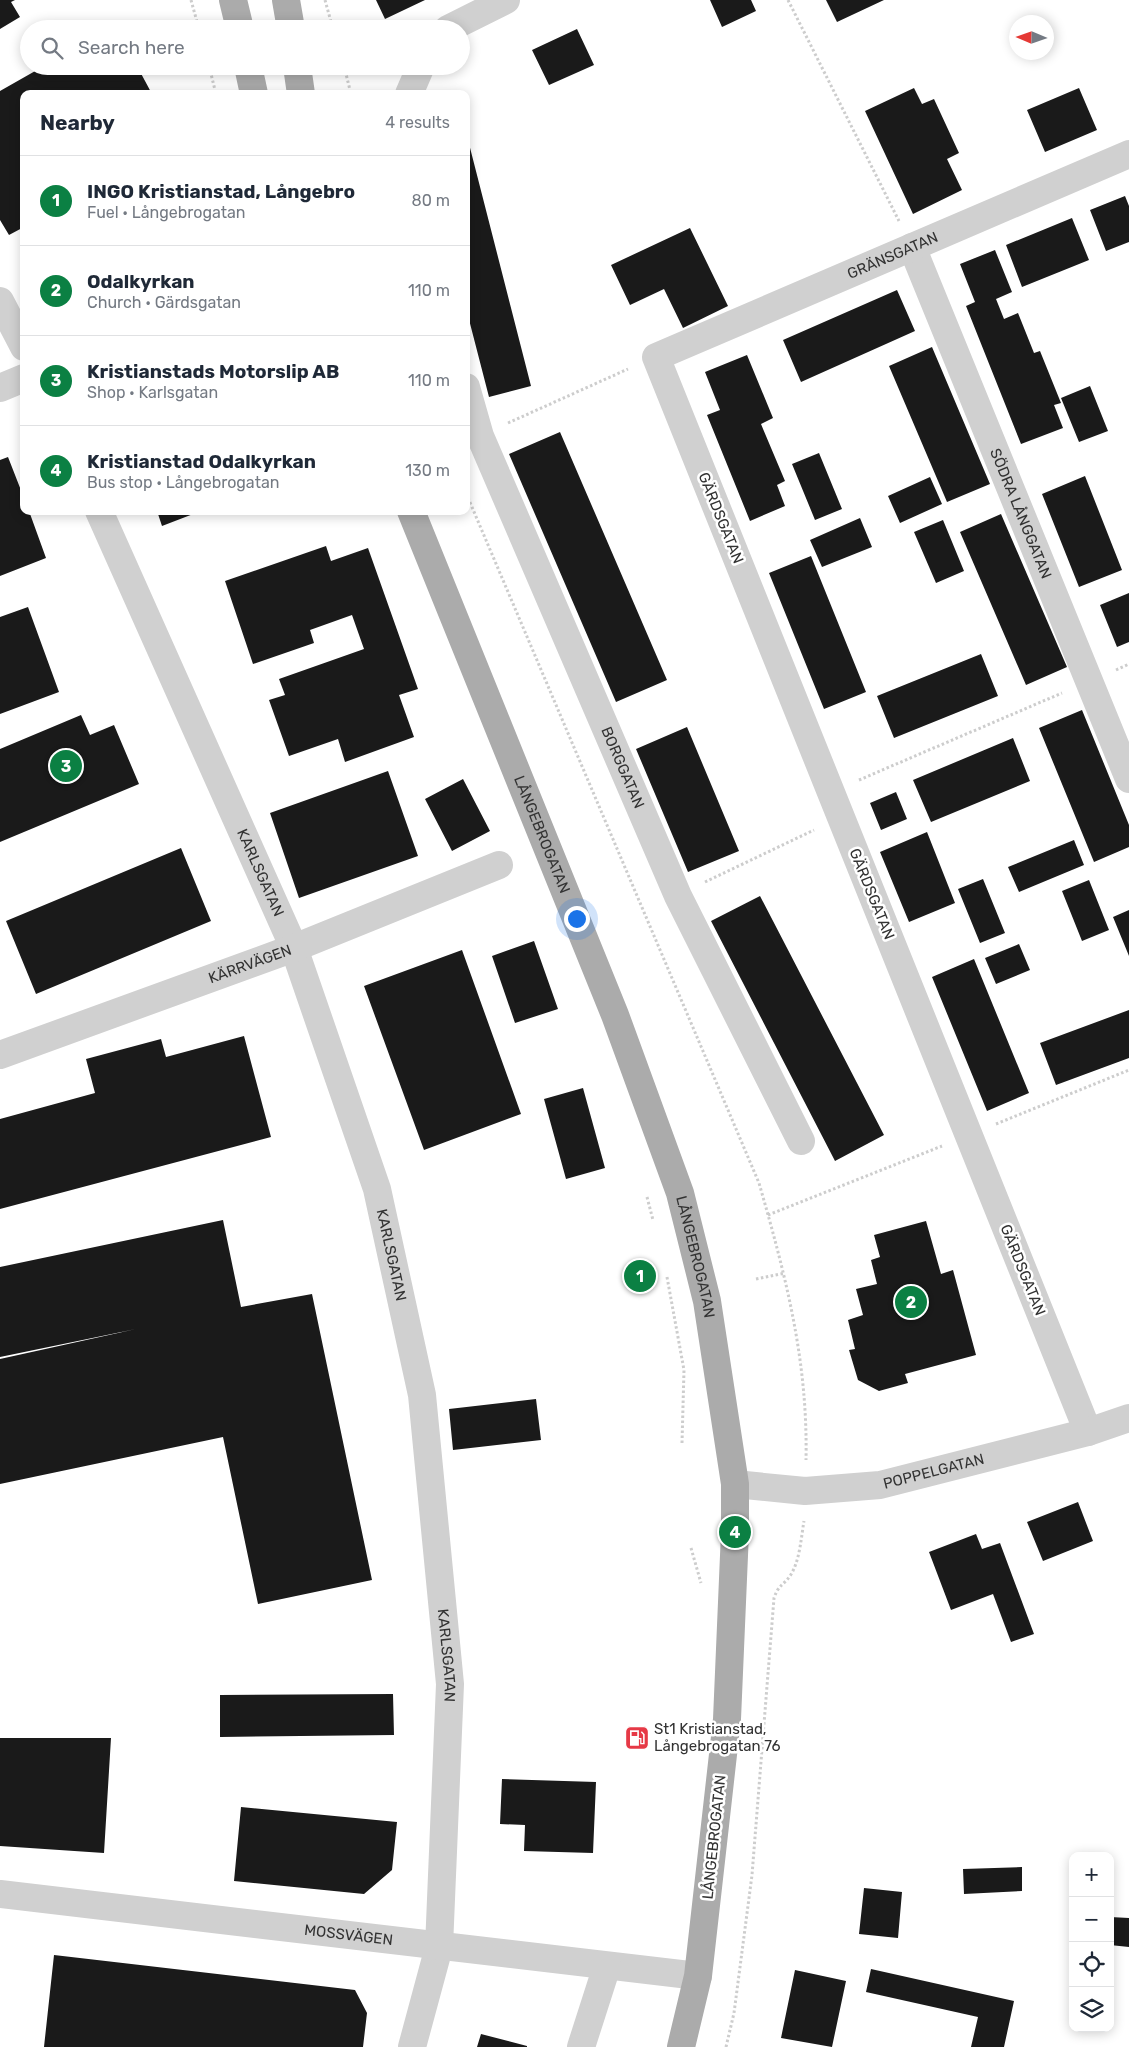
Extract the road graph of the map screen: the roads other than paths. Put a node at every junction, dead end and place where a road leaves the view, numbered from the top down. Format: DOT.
graph roads {
  1 [pos="233,0"];
  2 [pos="286,0"];
  3 [pos="506,0"];
  4 [pos="238,20"];
  5 [pos="289,20"];
  6 [pos="466,20"];
  7 [pos="250,75"];
  8 [pos="299,75"];
  9 [pos="418,75"];
  10 [pos="253,90"];
  11 [pos="301,90"];
  12 [pos="411,90"];
  13 [pos="1129,154"];
  14 [pos="912,247"];
  15 [pos="0,301"];
  16 [pos="20,339"];
  17 [pos="656,356"];
  18 [pos="20,380"];
  19 [pos="0,388"];
  20 [pos="470,401"];
  21 [pos="100,515"];
  22 [pos="413,515"];
  23 [pos="1129,779"];
  24 [pos="499,865"];
  25 [pos="294,948"];
  26 [pos="0,1054"];
  27 [pos="801,1141"];
  28 [pos="1129,1418"];
  29 [pos="1088,1432"];
  30 [pos="735,1484"];
  31 [pos="0,1894"];
  32 [pos="438,1947"];
  33 [pos="607,1966"];
  34 [pos="698,1976"];
  35 [pos="412,2047"];
  36 [pos="581,2047"];
  37 [pos="681,2047"];
  1 -- 4 [label="main road"];
  2 -- 5 [label="main road"];
  3 -- 6 [label="street"];
  7 -- 10 [label="main road"];
  8 -- 11 [label="main road"];
  9 -- 12 [label="street"];
  13 -- 14 [label="street, GRÄNSGATAN"];
  14 -- 17 [label="street, GRÄNSGATAN"];
  14 -- 23 [label="street, SÖDRA LÅNGGATAN"];
  15 -- 16 [label="street"];
  17 -- 29 [label="street, GÄRDSGATAN"];
  18 -- 19 [label="street"];
  20 -- 27 [label="street, BORGGATAN"];
  21 -- 25 [label="street, KARLSGATAN"];
  22 -- 30 [label="main road, LÅNGEBROGATAN"];
  24 -- 25 [label="street, KÄRRVÄGEN"];
  25 -- 26 [label="street, KÄRRVÄGEN"];
  25 -- 32 [label="street, KARLSGATAN"];
  28 -- 29 [label="street, POPPELGATAN"];
  29 -- 30 [label="street, POPPELGATAN"];
  30 -- 34 [label="main road, LÅNGEBROGATAN"];
  31 -- 32 [label="street, MOSSVÄGEN"];
  32 -- 33 [label="street, MOSSVÄGEN"];
  32 -- 35 [label="street, KARLSGATAN"];
  33 -- 34 [label="street, MOSSVÄGEN"];
  33 -- 36 [label="street"];
  34 -- 37 [label="main road, LÅNGEBROGATAN"];
}
